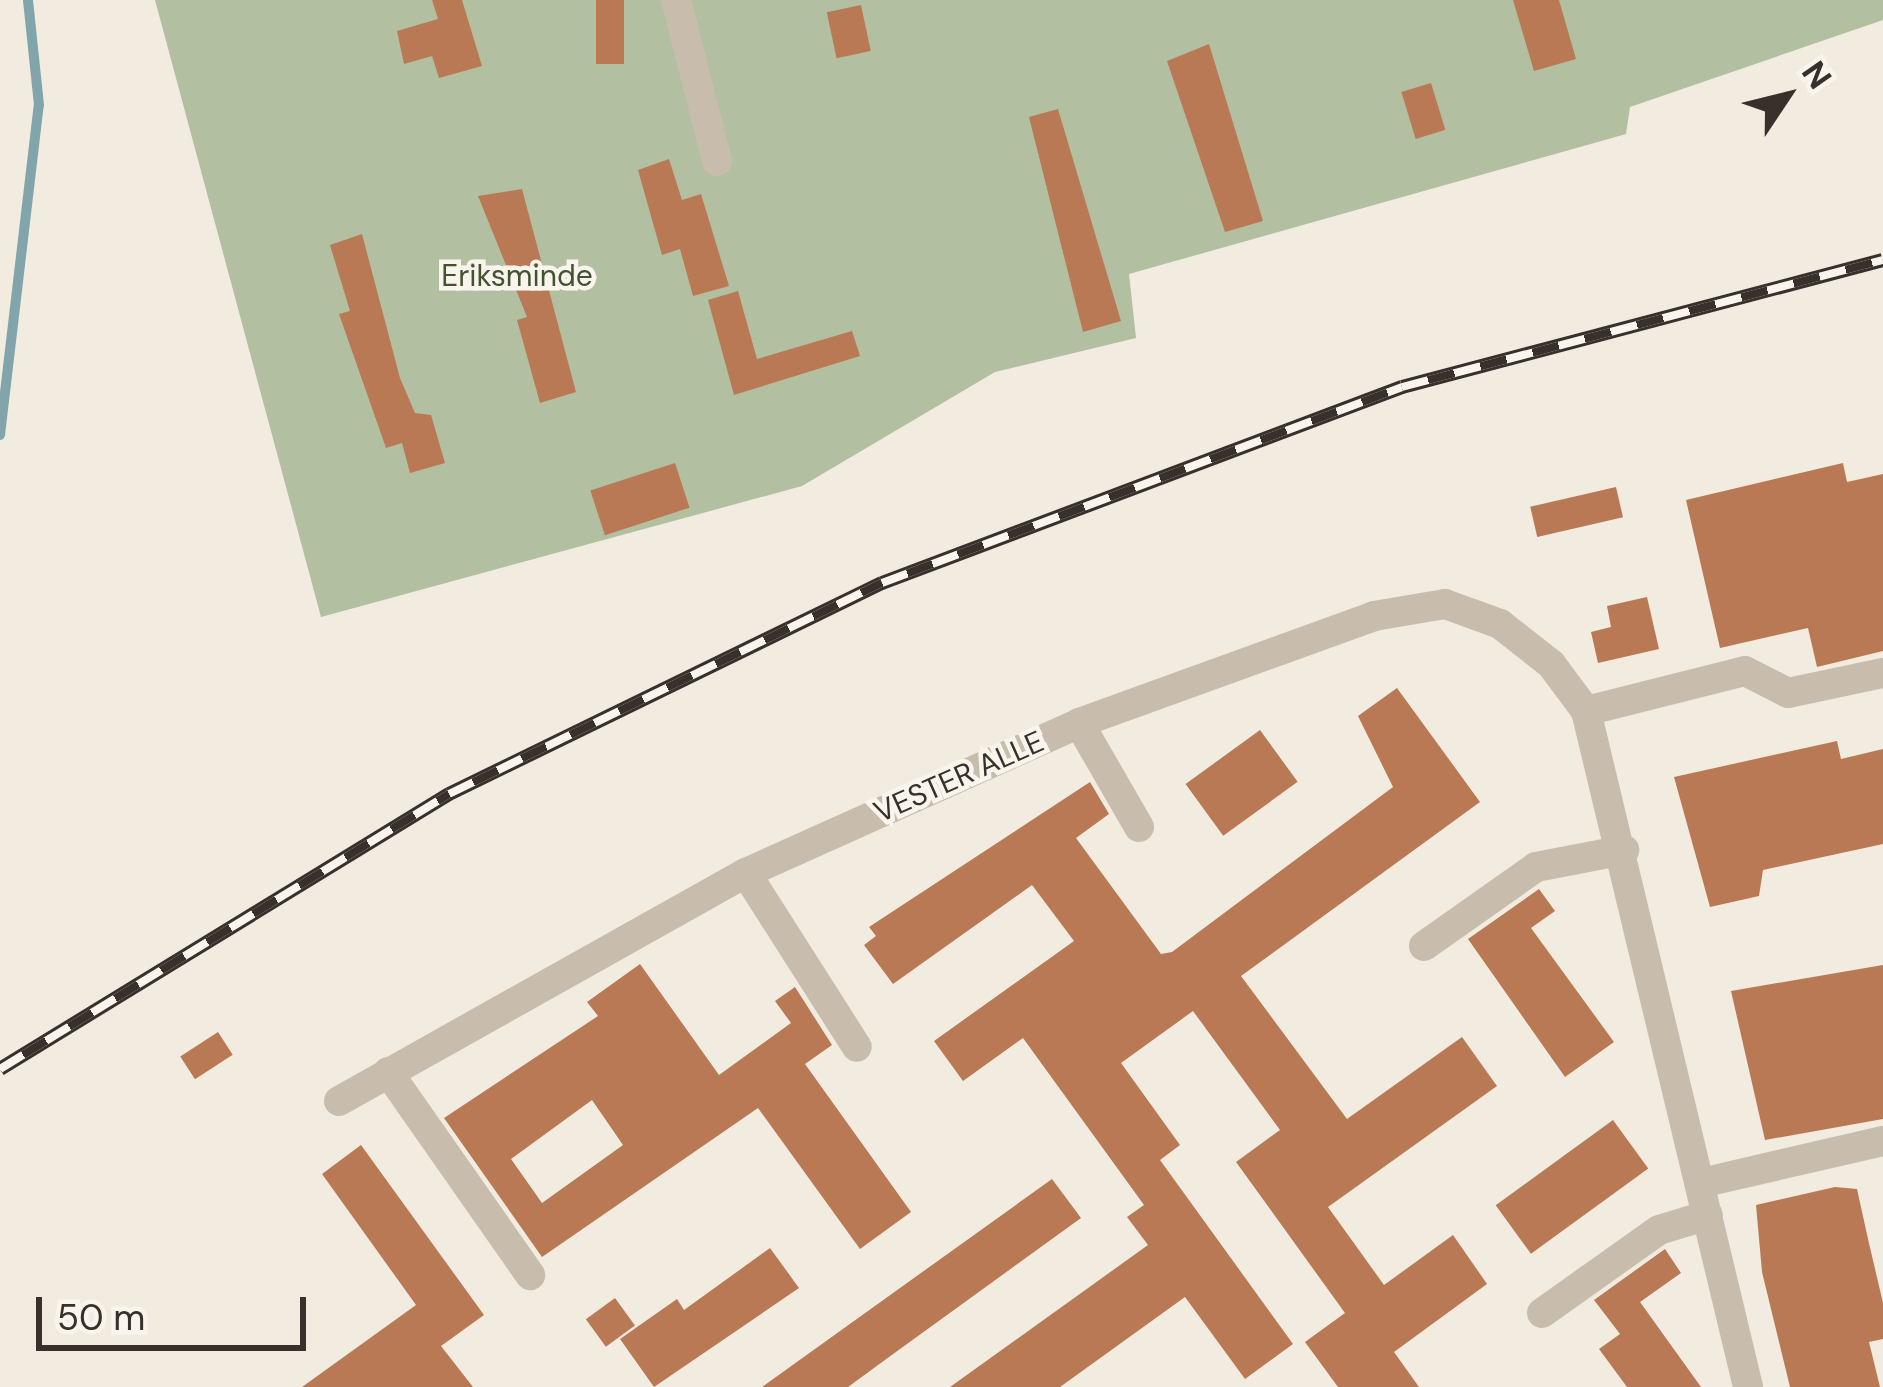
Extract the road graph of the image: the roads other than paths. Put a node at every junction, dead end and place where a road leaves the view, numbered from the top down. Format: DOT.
graph roads {
  1 [pos="676,0"];
  2 [pos="717,161"];
  3 [pos="1883,673"];
  4 [pos="1586,711"];
  5 [pos="1079,723"];
  6 [pos="1139,827"];
  7 [pos="1624,850"];
  8 [pos="746,873"];
  9 [pos="1424,946"];
  10 [pos="857,1047"];
  11 [pos="388,1072"];
  12 [pos="339,1100"];
  13 [pos="1883,1141"];
  14 [pos="1701,1183"];
  15 [pos="1708,1215"];
  16 [pos="530,1275"];
  17 [pos="1543,1313"];
  18 [pos="1748,1387"];
  1 -- 2 [label="street"];
  3 -- 4 [label="street"];
  4 -- 5 [label="street, VESTER ALLE"];
  4 -- 7 [label="street, VESTER ALLE"];
  5 -- 6 [label="street"];
  5 -- 8 [label="street, VESTER ALLE"];
  7 -- 9 [label="street"];
  7 -- 14 [label="street, VESTER ALLE"];
  8 -- 10 [label="street"];
  8 -- 11 [label="street, VESTER ALLE"];
  11 -- 12 [label="street, VESTER ALLE"];
  11 -- 16 [label="street"];
  13 -- 14 [label="street"];
  14 -- 15 [label="street, VESTER ALLE"];
  15 -- 17 [label="street"];
  15 -- 18 [label="street, VESTER ALLE"];
}
